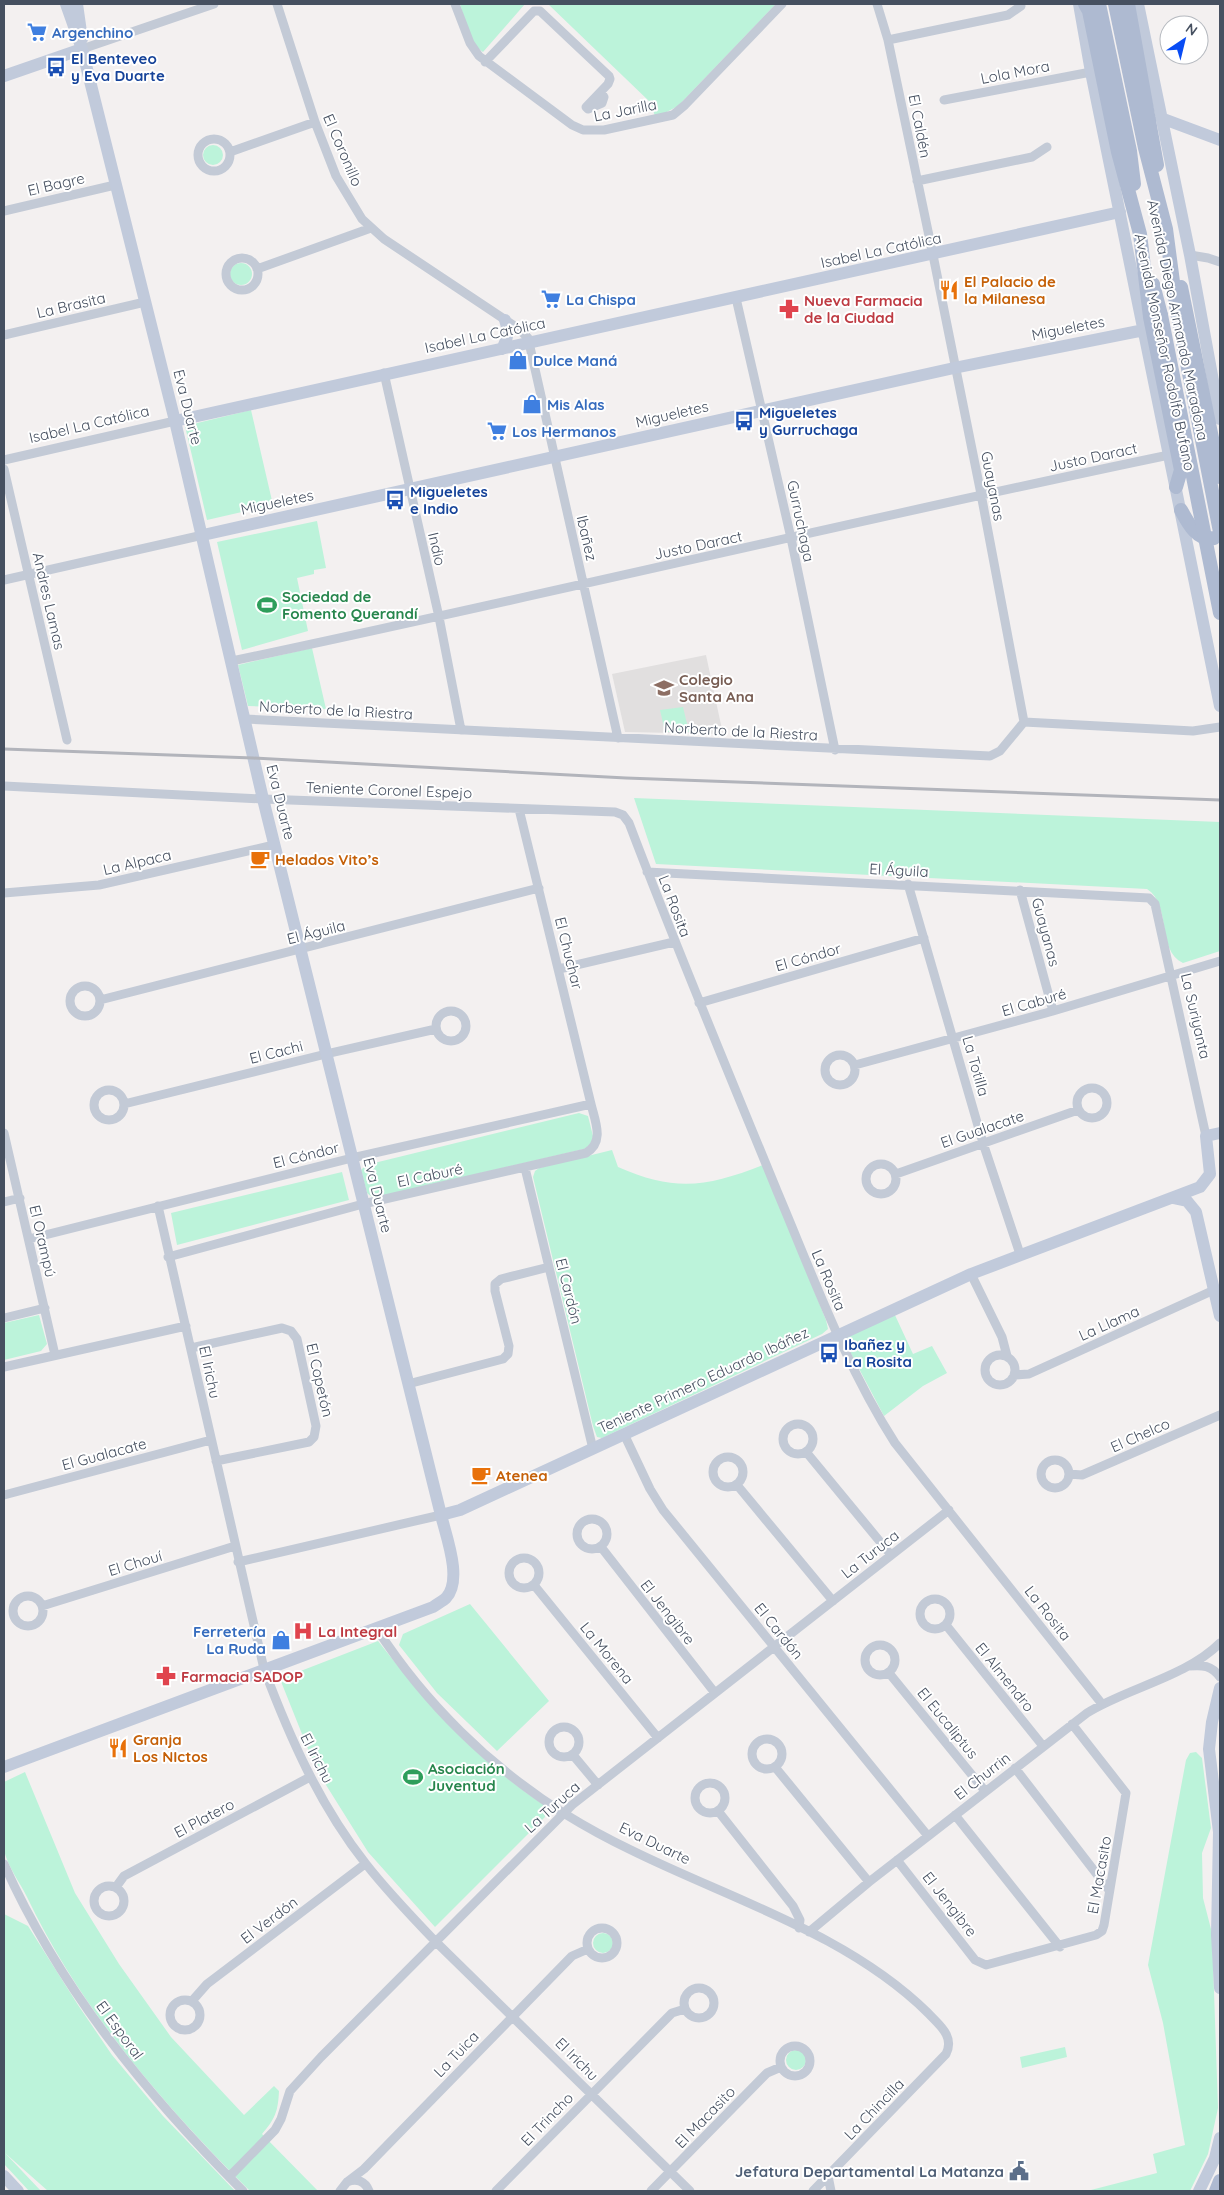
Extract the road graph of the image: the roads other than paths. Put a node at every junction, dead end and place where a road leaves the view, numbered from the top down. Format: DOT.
graph roads {
  1 [pos="66,4"];
  2 [pos="77,4"];
  3 [pos="214,4"];
  4 [pos="277,4"];
  5 [pos="455,4"];
  6 [pos="782,4"];
  7 [pos="877,4"];
  8 [pos="1079,4"];
  9 [pos="1085,4"];
  10 [pos="1099,4"];
  11 [pos="1114,4"];
  12 [pos="1128,4"];
  13 [pos="1138,4"];
  14 [pos="1021,6"];
  15 [pos="888,40"];
  16 [pos="82,49"];
  17 [pos="485,62"];
  18 [pos="1091,72"];
  19 [pos="4,76"];
  20 [pos="601,92"];
  21 [pos="944,100"];
  22 [pos="1161,118"];
  23 [pos="316,122"];
  24 [pos="1220,137"];
  25 [pos="1047,147"];
  26 [pos="230,152"];
  27 [pos="917,181"];
  28 [pos="115,185"];
  29 [pos="4,211"];
  30 [pos="1120,212"];
  31 [pos="371,228"];
  32 [pos="1166,229"];
  33 [pos="1140,234"];
  34 [pos="932,255"];
  35 [pos="1190,255"];
  36 [pos="1220,262"];
  37 [pos="257,269"];
  38 [pos="736,298"];
  39 [pos="145,302"];
  40 [pos="505,320"];
  41 [pos="1144,330"];
  42 [pos="4,335"];
  43 [pos="530,343"];
  44 [pos="502,349"];
  45 [pos="954,368"];
  46 [pos="384,374"];
  47 [pos="1217,391"];
  48 [pos="762,410"];
  49 [pos="1220,419"];
  50 [pos="175,421"];
  51 [pos="1169,455"];
  52 [pos="555,457"];
  53 [pos="4,460"];
  54 [pos="4,469"];
  55 [pos="1220,477"];
  56 [pos="1176,487"];
  57 [pos="410,490"];
  58 [pos="981,494"];
  59 [pos="1180,510"];
  60 [pos="1220,534"];
  61 [pos="203,535"];
  62 [pos="791,538"];
  63 [pos="29,575"];
  64 [pos="4,580"];
  65 [pos="584,584"];
  66 [pos="1220,613"];
  67 [pos="439,617"];
  68 [pos="232,662"];
  69 [pos="1220,706"];
  70 [pos="245,719"];
  71 [pos="1024,722"];
  72 [pos="1220,727"];
  73 [pos="461,730"];
  74 [pos="618,738"];
  75 [pos="67,740"];
  76 [pos="835,750"];
  77 [pos="4,786"];
  78 [pos="263,799"];
  79 [pos="519,810"];
  80 [pos="623,815"];
  81 [pos="274,845"];
  82 [pos="648,872"];
  83 [pos="908,884"];
  84 [pos="539,888"];
  85 [pos="1020,890"];
  86 [pos="4,893"];
  87 [pos="1149,898"];
  88 [pos="924,938"];
  89 [pos="674,942"];
  90 [pos="300,950"];
  91 [pos="1220,961"];
  92 [pos="559,969"];
  93 [pos="1170,976"];
  94 [pos="100,1000"];
  95 [pos="699,1003"];
  96 [pos="1053,1011"];
  97 [pos="436,1029"];
  98 [pos="954,1039"];
  99 [pos="326,1054"];
  100 [pos="855,1065"];
  101 [pos="124,1104"];
  102 [pos="591,1104"];
  103 [pos="1078,1110"];
  104 [pos="4,1133"];
  105 [pos="1220,1133"];
  106 [pos="1206,1136"];
  107 [pos="984,1143"];
  108 [pos="352,1158"];
  109 [pos="525,1168"];
  110 [pos="896,1174"];
  111 [pos="20,1198"];
  112 [pos="1174,1198"];
  113 [pos="4,1202"];
  114 [pos="363,1204"];
  115 [pos="158,1206"];
  116 [pos="29,1239"];
  117 [pos="1020,1254"];
  118 [pos="168,1257"];
  119 [pos="549,1267"];
  120 [pos="971,1274"];
  121 [pos="1214,1290"];
  122 [pos="45,1308"];
  123 [pos="1220,1316"];
  124 [pos="4,1318"];
  125 [pos="186,1326"];
  126 [pos="838,1335"];
  127 [pos="191,1348"];
  128 [pos="55,1355"];
  129 [pos="1006,1356"];
  130 [pos="4,1367"];
  131 [pos="1014,1376"];
  132 [pos="408,1384"];
  133 [pos="1220,1415"];
  134 [pos="624,1434"];
  135 [pos="211,1440"];
  136 [pos="593,1449"];
  137 [pos="807,1452"];
  138 [pos="216,1461"];
  139 [pos="1069,1474"];
  140 [pos="737,1485"];
  141 [pos="4,1495"];
  142 [pos="949,1510"];
  143 [pos="441,1515"];
  144 [pos="235,1546"];
  145 [pos="601,1547"];
  146 [pos="891,1555"];
  147 [pos="238,1562"];
  148 [pos="534,1585"];
  149 [pos="833,1601"];
  150 [pos="42,1606"];
  151 [pos="946,1626"];
  152 [pos="377,1629"];
  153 [pos="1220,1643"];
  154 [pos="774,1647"];
  155 [pos="1187,1666"];
  156 [pos="264,1669"];
  157 [pos="889,1673"];
  158 [pos="1220,1677"];
  159 [pos="1220,1688"];
  160 [pos="714,1693"];
  161 [pos="1102,1704"];
  162 [pos="1072,1724"];
  163 [pos="658,1738"];
  164 [pos="1043,1746"];
  165 [pos="573,1755"];
  166 [pos="4,1767"];
  167 [pos="775,1768"];
  168 [pos="1015,1768"];
  169 [pos="310,1777"];
  170 [pos="598,1785"];
  171 [pos="985,1791"];
  172 [pos="718,1811"];
  173 [pos="563,1813"];
  174 [pos="955,1815"];
  175 [pos="928,1836"];
  176 [pos="897,1860"];
  177 [pos="4,1864"];
  178 [pos="366,1864"];
  179 [pos="869,1882"];
  180 [pos="116,1888"];
  181 [pos="1109,1890"];
  182 [pos="799,1928"];
  183 [pos="809,1932"];
  184 [pos="435,1941"];
  185 [pos="1060,1947"];
  186 [pos="588,1949"];
  187 [pos="982,1964"];
  188 [pos="1220,1988"];
  189 [pos="192,2001"];
  190 [pos="685,2009"];
  191 [pos="512,2016"];
  192 [pos="950,2043"];
  193 [pos="781,2067"];
  194 [pos="591,2093"];
  195 [pos="1220,2138"];
  196 [pos="364,2169"];
  197 [pos="670,2172"];
  198 [pos="4,2176"];
  199 [pos="228,2176"];
  200 [pos="828,2176"];
  201 [pos="347,2182"];
  202 [pos="1220,2182"];
  203 [pos="367,2188"];
  204 [pos="18,2191"];
  205 [pos="243,2191"];
  206 [pos="340,2191"];
  207 [pos="496,2191"];
  208 [pos="651,2191"];
  209 [pos="690,2191"];
  210 [pos="813,2191"];
  211 [pos="831,2191"];
  212 [pos="1199,2191"];
  213 [pos="1216,2191"];
  1 -- 16 [label="street, Eva Duarte"];
  2 -- 16 [label="street, Eva Duarte"];
  3 -- 16 [label="street"];
  4 -- 23 [label="street, El Coronillo"];
  5 -- 17 [label="street, La Jarilla"];
  6 -- 17 [label="street, La Jarilla"];
  7 -- 15 [label="street, El Caldén"];
  8 -- 18 [label="street, Avenida Monseñor Rodolfo Bufano"];
  9 -- 33 [label="main road"];
  10 -- 33 [label="main road, Avenida Diego Armando Maradona"];
  11 -- 32 [label="main road, Avenida Diego Armando Maradona"];
  12 -- 32 [label="main road"];
  13 -- 22 [label="street"];
  14 -- 15 [label="street"];
  15 -- 27 [label="street, El Caldén"];
  16 -- 19 [label="street"];
  16 -- 28 [label="street, Eva Duarte"];
  17 -- 20 [label="street"];
  18 -- 21 [label="street, Lola Mora"];
  18 -- 30 [label="street, Avenida Monseñor Rodolfo Bufano"];
  22 -- 24 [label="street"];
  22 -- 35 [label="street"];
  23 -- 26 [label="street"];
  23 -- 31 [label="street, El Coronillo"];
  25 -- 27 [label="street"];
  27 -- 34 [label="street, El Caldén"];
  28 -- 29 [label="street, El Bagre"];
  28 -- 39 [label="street, Eva Duarte"];
  30 -- 34 [label="street, Isabel La Católica"];
  30 -- 41 [label="street, Avenida Monseñor Rodolfo Bufano"];
  31 -- 37 [label="street"];
  31 -- 40 [label="street, El Coronillo"];
  32 -- 55 [label="main road"];
  32 -- 60 [label="main road, Avenida Diego Armando Maradona"];
  33 -- 56 [label="main road"];
  33 -- 66 [label="main road, Avenida Diego Armando Maradona, bridge"];
  34 -- 38 [label="street, Isabel La Católica"];
  34 -- 45 [label="street, Guayanas"];
  35 -- 36 [label="street"];
  35 -- 47 [label="street"];
  38 -- 43 [label="street, Isabel La Católica"];
  38 -- 48 [label="street, Gurruchaga"];
  39 -- 42 [label="street, La Brasita"];
  39 -- 50 [label="street, Eva Duarte"];
  40 -- 43 [label="street, El Coronillo"];
  40 -- 44 [label="street"];
  41 -- 45 [label="street, Migueletes"];
  41 -- 51 [label="street, Avenida Monseñor Rodolfo Bufano"];
  43 -- 44 [label="street, Isabel La Católica"];
  43 -- 52 [label="street, Ibañez"];
  44 -- 46 [label="street, Isabel La Católica"];
  45 -- 48 [label="street, Migueletes"];
  45 -- 58 [label="street, Guayanas"];
  46 -- 50 [label="street, Isabel La Católica"];
  46 -- 57 [label="street, Indio"];
  47 -- 49 [label="street"];
  48 -- 52 [label="street, Migueletes"];
  48 -- 62 [label="street, Gurruchaga"];
  50 -- 53 [label="street, Isabel La Católica"];
  50 -- 61 [label="street, Eva Duarte"];
  51 -- 56 [label="street, Avenida Monseñor Rodolfo Bufano"];
  51 -- 58 [label="street, Justo Daract"];
  52 -- 57 [label="street, Migueletes"];
  52 -- 65 [label="street, Ibañez"];
  54 -- 63 [label="street, Andres Lamas"];
  56 -- 59 [label="street, Avenida Monseñor Rodolfo Bufano"];
  57 -- 61 [label="street, Migueletes"];
  57 -- 67 [label="street, Indio"];
  58 -- 62 [label="street, Justo Daract"];
  58 -- 71 [label="street, Guayanas"];
  59 -- 60 [label="main road"];
  59 -- 69 [label="street, Avenida Monseñor Rodolfo Bufano"];
  61 -- 63 [label="street, Migueletes"];
  61 -- 68 [label="street, Eva Duarte"];
  62 -- 65 [label="street, Justo Daract"];
  62 -- 76 [label="street, Gurruchaga"];
  63 -- 64 [label="street, Migueletes"];
  63 -- 75 [label="street, Andres Lamas"];
  65 -- 67 [label="street, Justo Daract"];
  65 -- 74 [label="street, Ibañez"];
  67 -- 68 [label="street, Justo Daract"];
  67 -- 73 [label="street, Indio"];
  68 -- 70 [label="street, Eva Duarte"];
  70 -- 73 [label="street, Norberto de la Riestra"];
  70 -- 78 [label="street, Eva Duarte"];
  71 -- 72 [label="street"];
  71 -- 76 [label="street, Norberto de la Riestra"];
  73 -- 74 [label="street, Norberto de la Riestra"];
  74 -- 76 [label="street, Norberto de la Riestra"];
  77 -- 78 [label="street, Teniente Coronel Espejo"];
  78 -- 79 [label="street, Teniente Coronel Espejo"];
  78 -- 81 [label="street, Eva Duarte"];
  79 -- 80 [label="street, Teniente Coronel Espejo"];
  79 -- 84 [label="street, El Chuchar"];
  80 -- 82 [label="street, La Rosita"];
  81 -- 86 [label="street, La Alpaca"];
  81 -- 90 [label="street, Eva Duarte"];
  82 -- 83 [label="street, El Águila"];
  82 -- 89 [label="street, La Rosita"];
  83 -- 85 [label="street, El Águila"];
  83 -- 88 [label="street, La Totilla"];
  84 -- 90 [label="street, El Águila"];
  84 -- 92 [label="street, El Chuchar"];
  85 -- 87 [label="street, El Águila"];
  85 -- 96 [label="street, Guayanas"];
  87 -- 93 [label="street, La Suriyanta"];
  88 -- 95 [label="street, El Cóndor"];
  88 -- 98 [label="street, La Totilla"];
  89 -- 92 [label="street"];
  89 -- 95 [label="street, La Rosita"];
  90 -- 94 [label="street, El Águila"];
  90 -- 99 [label="street, Eva Duarte"];
  91 -- 93 [label="street, El Caburé"];
  92 -- 102 [label="street, El Chuchar"];
  93 -- 96 [label="street, El Caburé"];
  93 -- 106 [label="street, La Suriyanta"];
  95 -- 126 [label="street, La Rosita"];
  96 -- 98 [label="street, El Caburé"];
  97 -- 99 [label="street, El Cachi"];
  98 -- 100 [label="street, El Caburé"];
  98 -- 107 [label="street, La Totilla"];
  99 -- 101 [label="street, El Cachi"];
  99 -- 108 [label="street, Eva Duarte"];
  102 -- 108 [label="street, El Cóndor"];
  102 -- 109 [label="street, El Caburé"];
  103 -- 107 [label="street, El Gualacate"];
  104 -- 111 [label="street, El Orampú"];
  105 -- 106 [label="street"];
  106 -- 112 [label="street, La Suriyanta"];
  107 -- 110 [label="street, El Gualacate"];
  107 -- 117 [label="street, La Totilla"];
  108 -- 114 [label="street, Eva Duarte"];
  108 -- 115 [label="street, El Cóndor"];
  109 -- 114 [label="street, El Caburé"];
  109 -- 119 [label="street, El Cardón"];
  111 -- 113 [label="street"];
  111 -- 116 [label="street, El Orampú"];
  112 -- 117 [label="street, Teniente Primero Eduardo Ibáñez"];
  112 -- 121 [label="street"];
  114 -- 118 [label="street, El Caburé"];
  114 -- 132 [label="street, Eva Duarte"];
  115 -- 116 [label="street, El Cóndor"];
  115 -- 118 [label="street, El Irichu"];
  116 -- 122 [label="street, El Orampú"];
  117 -- 120 [label="street, Teniente Primero Eduardo Ibáñez"];
  118 -- 125 [label="street, El Irichu"];
  119 -- 132 [label="street"];
  119 -- 136 [label="street, El Cardón"];
  120 -- 126 [label="street, Teniente Primero Eduardo Ibáñez"];
  120 -- 129 [label="street"];
  121 -- 123 [label="street"];
  121 -- 131 [label="street, La Llama"];
  122 -- 124 [label="street"];
  122 -- 128 [label="street, El Orampú"];
  125 -- 127 [label="street, El Irichu"];
  125 -- 128 [label="street"];
  126 -- 134 [label="street, Teniente Primero Eduardo Ibáñez"];
  126 -- 142 [label="street, La Rosita"];
  127 -- 135 [label="street, El Irichu"];
  127 -- 138 [label="street, El Copetón"];
  128 -- 130 [label="street"];
  129 -- 131 [label="street"];
  129 -- 131 [label="street"];
  132 -- 143 [label="street, Eva Duarte"];
  133 -- 139 [label="street, El Chelco"];
  134 -- 136 [label="street, Teniente Primero Eduardo Ibáñez"];
  134 -- 154 [label="street, El Cardón"];
  135 -- 138 [label="street, El Irichu"];
  135 -- 141 [label="street, El Gualacate"];
  136 -- 143 [label="street, Teniente Primero Eduardo Ibáñez"];
  137 -- 146 [label="street"];
  138 -- 144 [label="street, El Irichu"];
  140 -- 149 [label="street"];
  142 -- 146 [label="street, La Turuca"];
  142 -- 161 [label="street, La Rosita"];
  143 -- 147 [label="street, Teniente Primero Eduardo Ibáñez"];
  143 -- 152 [label="street, Eva Duarte"];
  144 -- 147 [label="street, El Irichu"];
  144 -- 150 [label="street, El Chouí"];
  145 -- 160 [label="street, El Jengibre"];
  146 -- 149 [label="street, La Turuca"];
  147 -- 156 [label="street, El Irichu"];
  148 -- 163 [label="street, La Morena"];
  149 -- 154 [label="street, La Turuca"];
  151 -- 164 [label="street, El Almendro"];
  152 -- 156 [label="street"];
  152 -- 173 [label="street, Eva Duarte"];
  153 -- 155 [label="street, El Churrin"];
  154 -- 160 [label="street, La Turuca"];
  154 -- 175 [label="street, El Cardón"];
  155 -- 158 [label="street, El Churrin"];
  155 -- 161 [label="street, El Churrin"];
  156 -- 166 [label="street"];
  156 -- 169 [label="street, El Irichu"];
  157 -- 171 [label="street, El Eucaliptus"];
  159 -- 188 [label="street"];
  160 -- 163 [label="street, La Turuca"];
  161 -- 162 [label="street, El Churrin"];
  162 -- 164 [label="street, El Churrin"];
  162 -- 181 [label="street, El Macasito"];
  163 -- 170 [label="street, La Turuca"];
  164 -- 168 [label="street, El Churrin"];
  165 -- 170 [label="street"];
  167 -- 179 [label="street"];
  168 -- 171 [label="street, El Churrin"];
  168 -- 181 [label="street"];
  169 -- 178 [label="street, El Irichu"];
  169 -- 180 [label="street, El Platero"];
  170 -- 173 [label="street, La Turuca"];
  171 -- 174 [label="street, El Churrin"];
  172 -- 182 [label="street"];
  173 -- 182 [label="street, Eva Duarte"];
  173 -- 184 [label="street, La Turuca"];
  174 -- 175 [label="street, El Churrin"];
  174 -- 185 [label="street"];
  175 -- 176 [label="street, El Churrin"];
  176 -- 179 [label="street, El Churrin"];
  176 -- 187 [label="street, El Jengibre"];
  177 -- 199 [label="street, El Esporal"];
  178 -- 184 [label="street, El Irichu"];
  178 -- 189 [label="street, El Verdón"];
  179 -- 183 [label="street, El Churrin"];
  181 -- 185 [label="street, El Macasito"];
  182 -- 183 [label="street, Eva Duarte"];
  183 -- 192 [label="street, Eva Duarte"];
  184 -- 191 [label="street, El Irichu"];
  184 -- 199 [label="street, La Turuca"];
  185 -- 187 [label="street, El Macasito"];
  186 -- 191 [label="street, La Tuica"];
  190 -- 194 [label="street, El Trincho"];
  191 -- 194 [label="street, El Irichu"];
  191 -- 196 [label="street, La Tuica"];
  192 -- 200 [label="street, La Chincilla"];
  193 -- 197 [label="street, El Macasito"];
  194 -- 197 [label="street, El Irichu"];
  194 -- 207 [label="street, El Trincho"];
  195 -- 212 [label="street"];
  196 -- 201 [label="street, La Tuica"];
  196 -- 203 [label="street"];
  197 -- 208 [label="street, El Macasito"];
  197 -- 209 [label="street, El Irichu"];
  198 -- 204 [label="street"];
  199 -- 205 [label="street, El Esporal"];
  200 -- 210 [label="street, La Chincilla"];
  200 -- 211 [label="street"];
  201 -- 203 [label="street"];
  201 -- 206 [label="street, La Tuica"];
  202 -- 213 [label="main road"];
}
